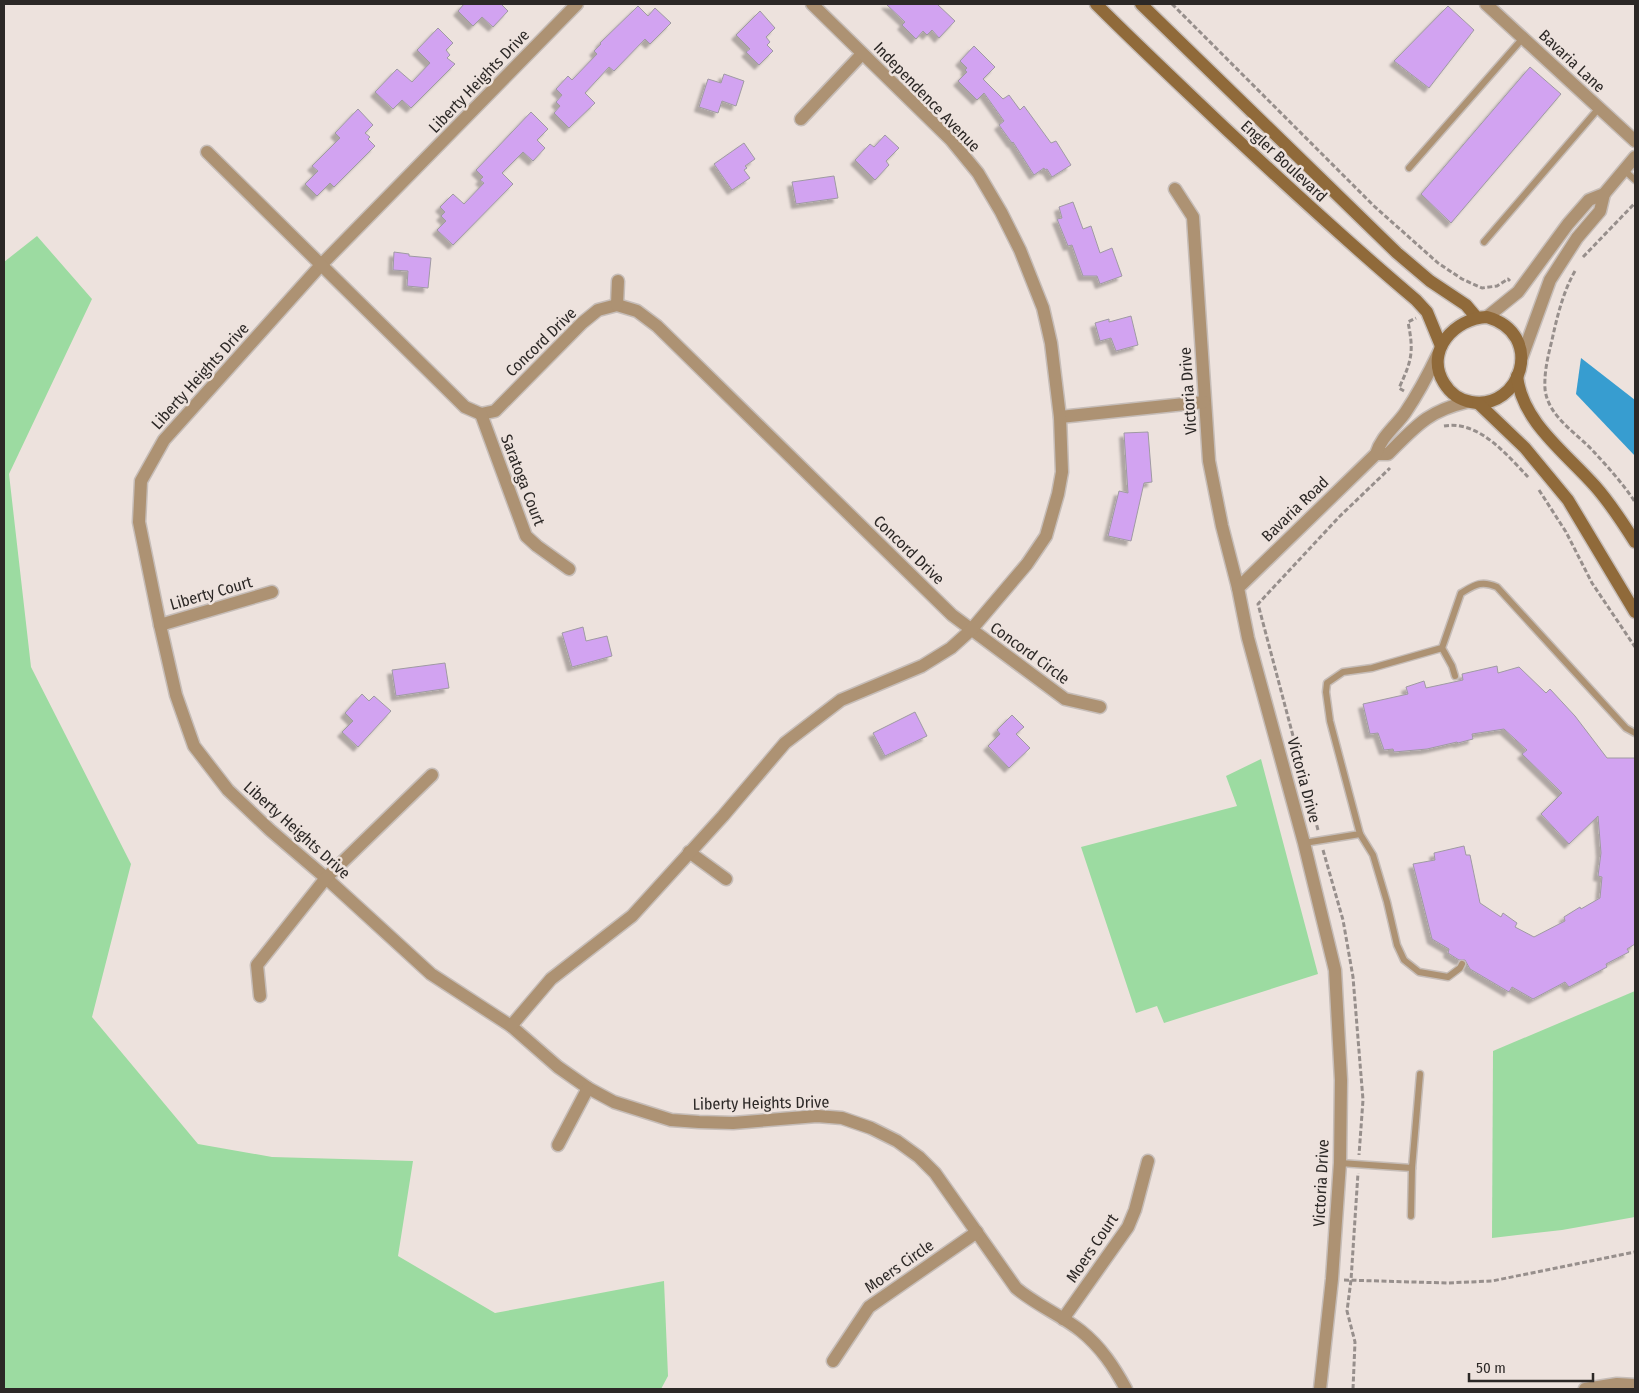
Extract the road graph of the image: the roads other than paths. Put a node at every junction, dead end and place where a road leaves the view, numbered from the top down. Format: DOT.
graph roads {
  1 [pos="577,4"];
  2 [pos="812,4"];
  3 [pos="1096,4"];
  4 [pos="1141,4"];
  5 [pos="1486,4"];
  6 [pos="1523,38"];
  7 [pos="862,54"];
  8 [pos="1599,108"];
  9 [pos="801,118"];
  10 [pos="1635,141"];
  11 [pos="206,152"];
  12 [pos="1635,157"];
  13 [pos="1409,168"];
  14 [pos="1624,170"];
  15 [pos="1635,180"];
  16 [pos="1175,189"];
  17 [pos="1604,194"];
  18 [pos="1484,242"];
  19 [pos="321,265"];
  20 [pos="618,281"];
  21 [pos="617,305"];
  22 [pos="1482,318"];
  23 [pos="1440,349"];
  24 [pos="1522,357"];
  25 [pos="1517,376"];
  26 [pos="1204,402"];
  27 [pos="1472,403"];
  28 [pos="480,414"];
  29 [pos="1060,417"];
  30 [pos="1376,454"];
  31 [pos="1635,542"];
  32 [pos="569,568"];
  33 [pos="1238,588"];
  34 [pos="272,592"];
  35 [pos="1632,604"];
  36 [pos="1635,612"];
  37 [pos="160,625"];
  38 [pos="971,630"];
  39 [pos="1442,648"];
  40 [pos="1455,676"];
  41 [pos="1100,708"];
  42 [pos="1635,733"];
  43 [pos="432,775"];
  44 [pos="1360,834"];
  45 [pos="1304,843"];
  46 [pos="689,852"];
  47 [pos="326,878"];
  48 [pos="726,879"];
  49 [pos="1462,964"];
  50 [pos="260,996"];
  51 [pos="511,1026"];
  52 [pos="1420,1074"];
  53 [pos="588,1088"];
  54 [pos="558,1145"];
  55 [pos="1148,1161"];
  56 [pos="1340,1163"];
  57 [pos="1412,1168"];
  58 [pos="1411,1216"];
  59 [pos="977,1232"];
  60 [pos="1063,1319"];
  61 [pos="833,1361"];
  62 [pos="1635,1385"];
  63 [pos="1126,1389"];
  64 [pos="1320,1389"];
  65 [pos="1585,1389"];
  1 -- 19 [label="street, Liberty Heights Drive"];
  2 -- 7 [label="street, Independence Avenue"];
  3 -- 23 [label="main road, Engler Boulevard"];
  4 -- 22 [label="main road, Engler Boulevard"];
  5 -- 6 [label="street, Bavaria Lane"];
  6 -- 8 [label="street, Bavaria Lane"];
  6 -- 13 [label="lane"];
  7 -- 9 [label="street"];
  7 -- 29 [label="street, Independence Avenue"];
  8 -- 10 [label="street, Bavaria Lane"];
  8 -- 18 [label="lane"];
  11 -- 19 [label="street"];
  12 -- 14 [label="street"];
  14 -- 15 [label="lane"];
  14 -- 17 [label="street"];
  16 -- 26 [label="street, Victoria Drive"];
  17 -- 22 [label="street"];
  17 -- 24 [label="street"];
  19 -- 28 [label="street"];
  19 -- 37 [label="street, Liberty Heights Drive"];
  20 -- 21 [label="street"];
  21 -- 28 [label="street, Concord Drive"];
  21 -- 38 [label="street, Concord Drive"];
  22 -- 23 [label="main road"];
  22 -- 24 [label="main road"];
  23 -- 27 [label="main road"];
  23 -- 30 [label="street, Bavaria Road"];
  24 -- 25 [label="main road"];
  25 -- 27 [label="main road"];
  25 -- 31 [label="main road"];
  26 -- 29 [label="street"];
  26 -- 33 [label="street, Victoria Drive"];
  27 -- 30 [label="street, Bavaria Road"];
  27 -- 35 [label="main road"];
  28 -- 32 [label="street, Saratoga Court"];
  29 -- 38 [label="street, Independence Avenue"];
  30 -- 33 [label="street, Bavaria Road"];
  33 -- 45 [label="street, Victoria Drive"];
  34 -- 37 [label="street, Liberty Court"];
  35 -- 36 [label="main road"];
  37 -- 47 [label="street, Liberty Heights Drive"];
  38 -- 41 [label="street, Concord Circle"];
  38 -- 46 [label="street, Independence Avenue"];
  39 -- 40 [label="lane"];
  39 -- 42 [label="lane"];
  39 -- 44 [label="lane"];
  43 -- 47 [label="street"];
  44 -- 45 [label="lane"];
  44 -- 49 [label="lane"];
  45 -- 56 [label="street, Victoria Drive"];
  46 -- 48 [label="street"];
  46 -- 51 [label="street, Independence Avenue"];
  47 -- 50 [label="street"];
  47 -- 51 [label="street, Liberty Heights Drive"];
  51 -- 53 [label="street, Liberty Heights Drive"];
  52 -- 57 [label="lane"];
  53 -- 54 [label="street"];
  53 -- 59 [label="street, Liberty Heights Drive"];
  55 -- 60 [label="street, Moers Court"];
  56 -- 57 [label="lane"];
  56 -- 64 [label="street, Victoria Drive"];
  57 -- 58 [label="lane"];
  59 -- 60 [label="street, Liberty Heights Drive"];
  59 -- 61 [label="street, Moers Circle"];
  60 -- 63 [label="street, Liberty Heights Drive"];
  62 -- 65 [label="street"];
}
